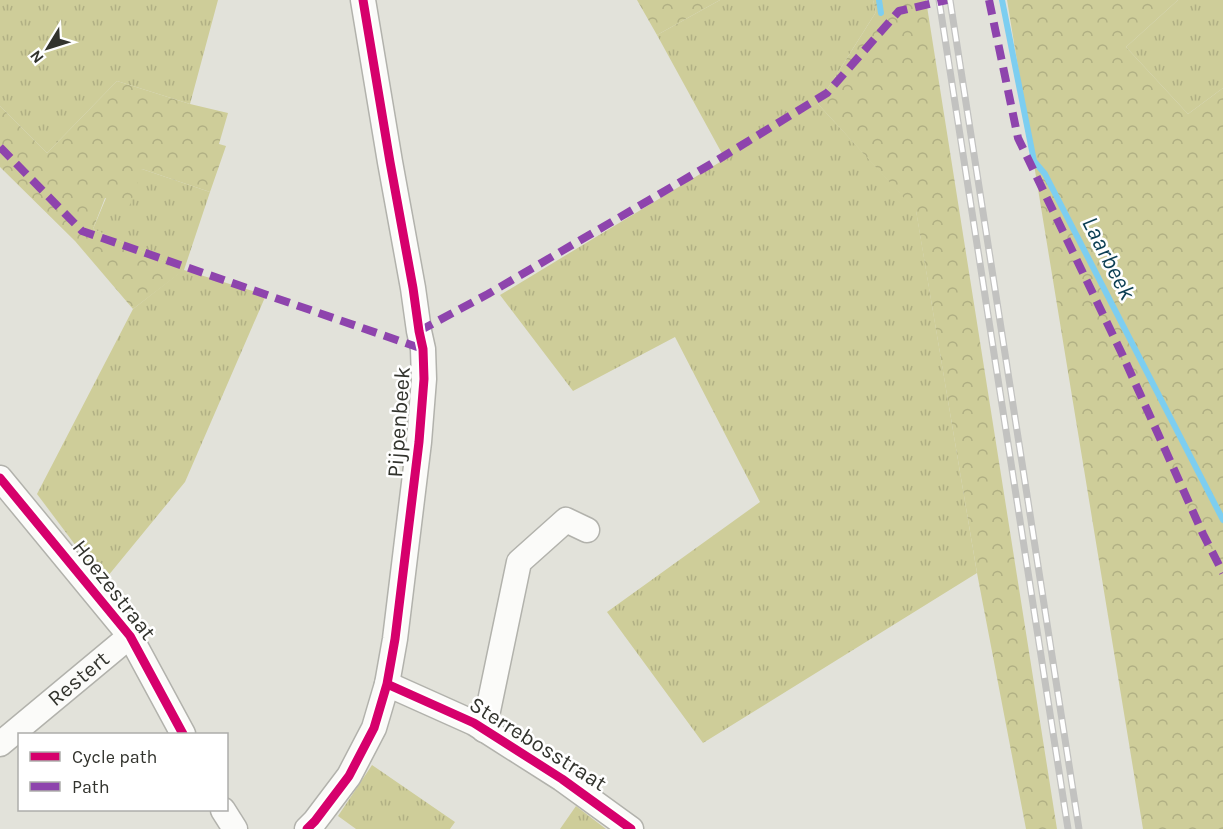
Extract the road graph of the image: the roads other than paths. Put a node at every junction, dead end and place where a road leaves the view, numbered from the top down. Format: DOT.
graph roads {
  1 [pos="363,0"];
  2 [pos="0,478"];
  3 [pos="587,530"];
  4 [pos="130,636"];
  5 [pos="387,684"];
  6 [pos="484,730"];
  7 [pos="182,733"];
  8 [pos="0,744"];
  9 [pos="225,811"];
  10 [pos="235,829"];
  11 [pos="307,829"];
  12 [pos="631,829"];
  1 -- 5 [label="street, Pijpenbeek"];
  2 -- 4 [label="street, Hoezestraat"];
  3 -- 6 [label="street, Sterrebosstraat"];
  4 -- 7 [label="street, Hoezestraat"];
  4 -- 8 [label="street, Restert"];
  5 -- 6 [label="street, Sterrebosstraat"];
  5 -- 11 [label="street, Pijpenbeek"];
  6 -- 12 [label="street, Sterrebosstraat"];
  9 -- 10 [label="street"];
}
